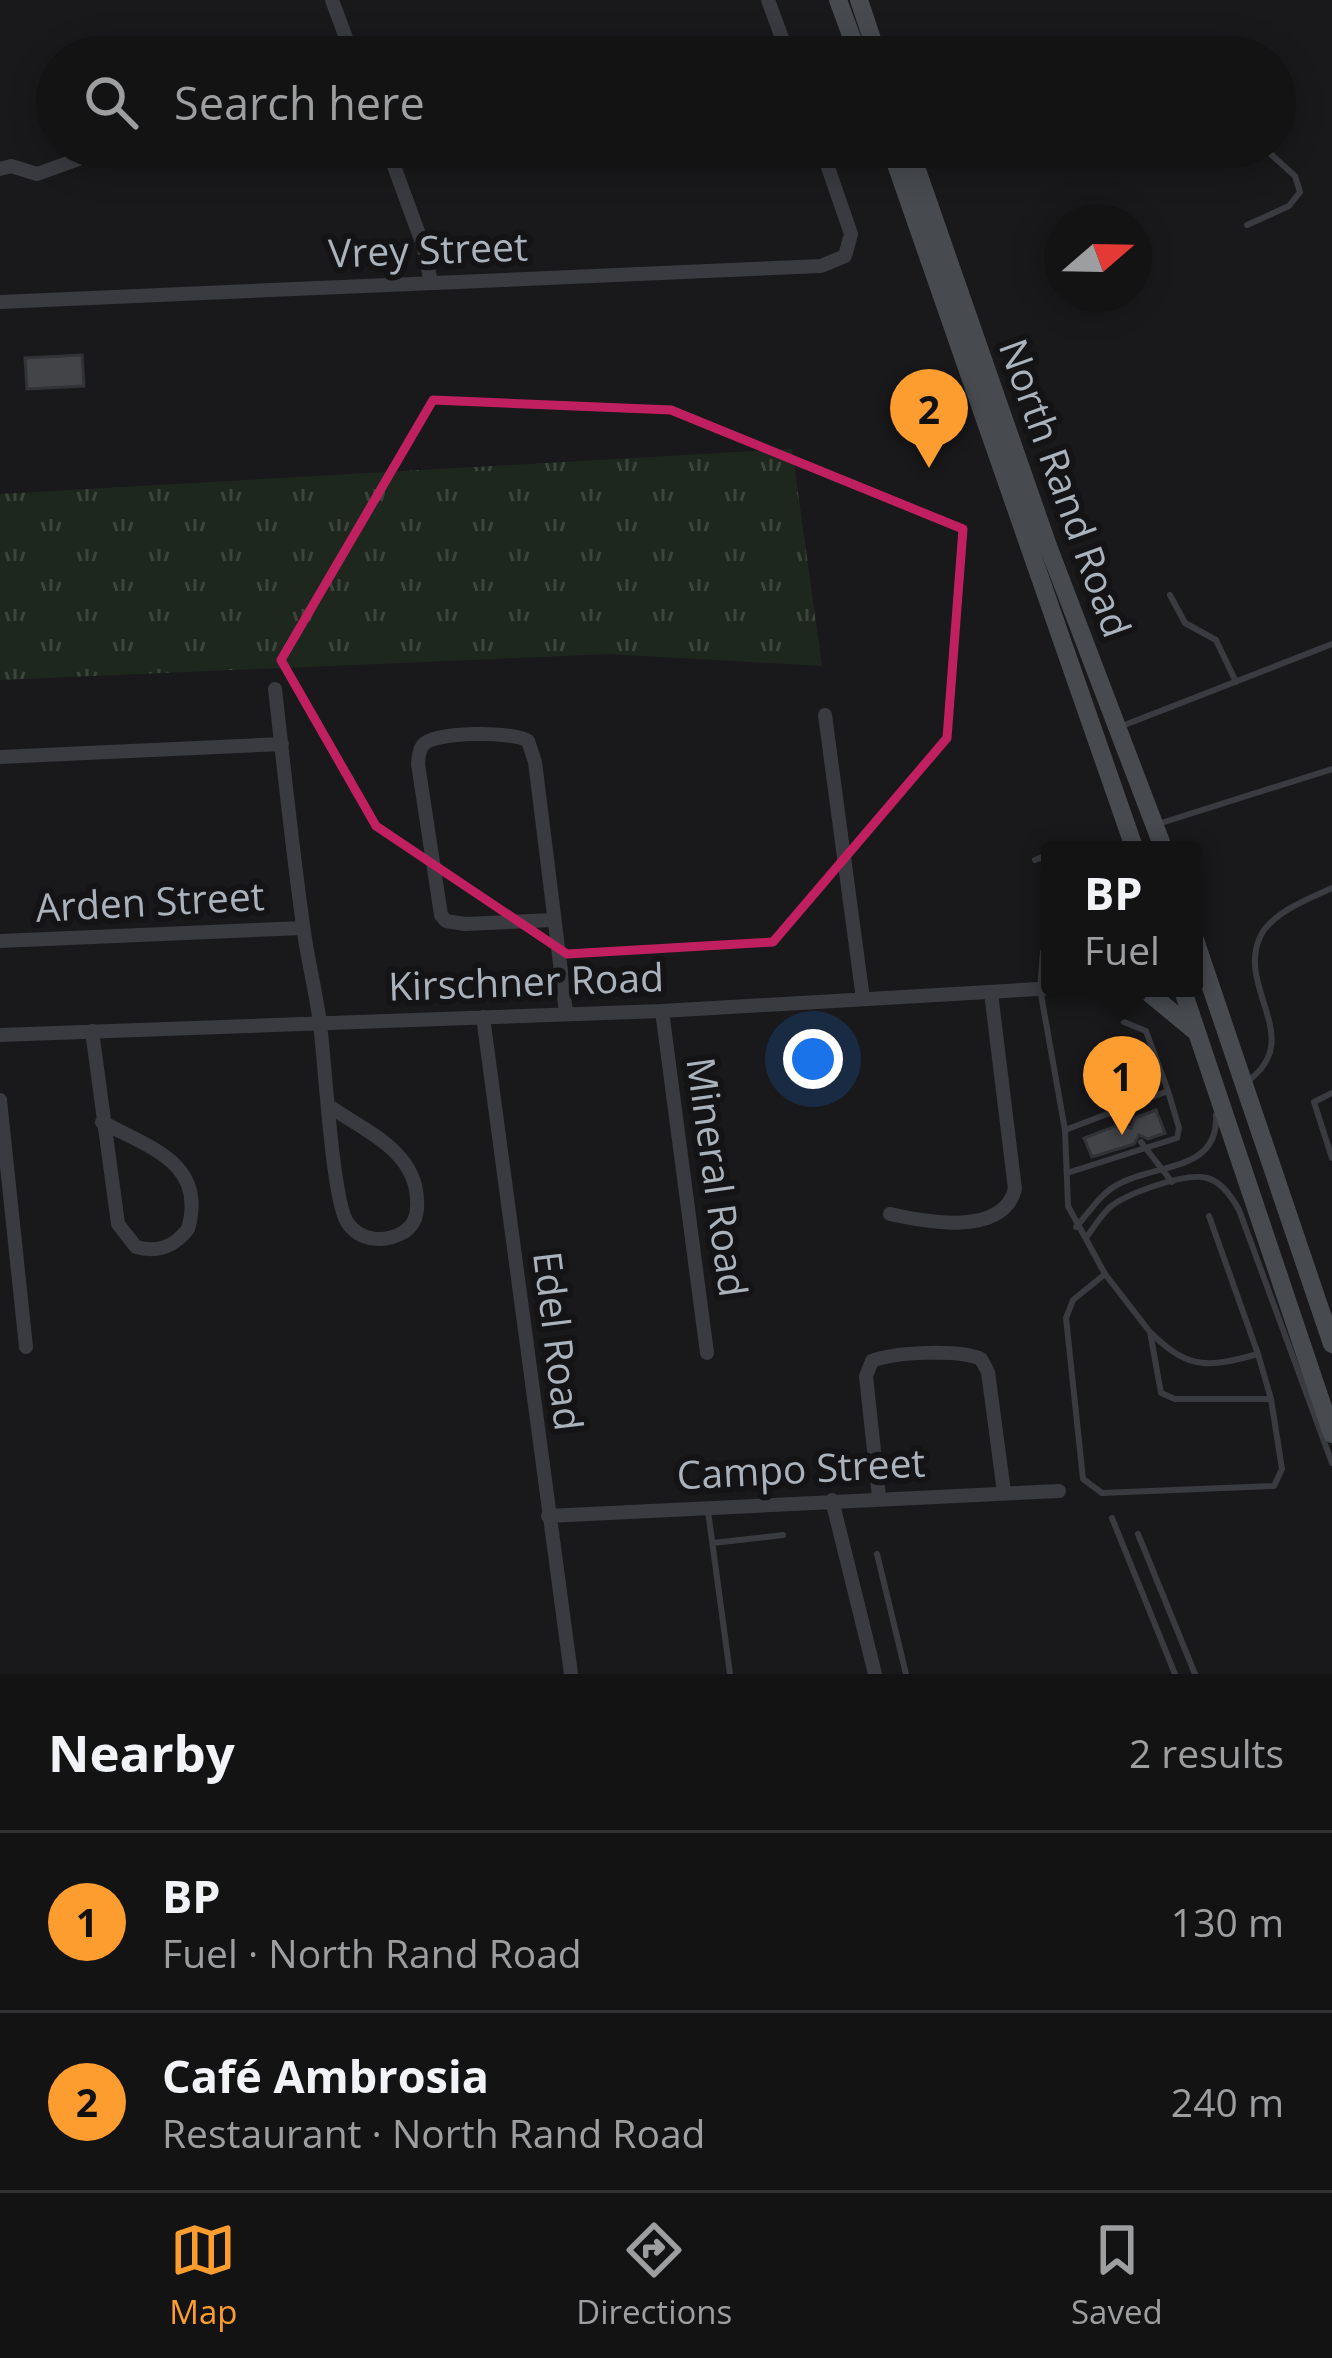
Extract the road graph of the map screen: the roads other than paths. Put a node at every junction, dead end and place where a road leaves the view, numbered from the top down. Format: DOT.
graph roads {
  1 [pos="332,0"];
  2 [pos="768,0"];
  3 [pos="838,0"];
  4 [pos="859,0"];
  5 [pos="345,36"];
  6 [pos="781,36"];
  7 [pos="851,36"];
  8 [pos="871,36"];
  9 [pos="54,168"];
  10 [pos="394,168"];
  11 [pos="829,168"];
  12 [pos="897,168"];
  13 [pos="917,168"];
  14 [pos="1286,168"];
  15 [pos="0,169"];
  16 [pos="1247,225"];
  17 [pos="431,283"];
  18 [pos="2,297"];
  19 [pos="1170,595"];
  20 [pos="1332,644"];
  21 [pos="1236,682"];
  22 [pos="275,689"];
  23 [pos="825,715"];
  24 [pos="1121,732"];
  25 [pos="282,744"];
  26 [pos="0,757"];
  27 [pos="1332,769"];
  28 [pos="1154,825"];
  29 [pos="1132,841"];
  30 [pos="1151,841"];
  31 [pos="1160,841"];
  32 [pos="1041,858"];
  33 [pos="1035,860"];
  34 [pos="1332,888"];
  35 [pos="553,920"];
  36 [pos="303,928"];
  37 [pos="0,941"];
  38 [pos="1203,963"];
  39 [pos="1041,989"];
  40 [pos="991,993"];
  41 [pos="1048,997"];
  42 [pos="1156,997"];
  43 [pos="1185,997"];
  44 [pos="863,999"];
  45 [pos="662,1011"];
  46 [pos="566,1012"];
  47 [pos="483,1017"];
  48 [pos="320,1022"];
  49 [pos="1124,1022"];
  50 [pos="92,1031"];
  51 [pos="1198,1034"];
  52 [pos="0,1035"];
  53 [pos="1244,1084"];
  54 [pos="1216,1089"];
  55 [pos="1168,1091"];
  56 [pos="1332,1093"];
  57 [pos="0,1100"];
  58 [pos="328,1106"];
  59 [pos="1121,1108"];
  60 [pos="1128,1120"];
  61 [pos="102,1122"];
  62 [pos="1065,1130"];
  63 [pos="1143,1146"];
  64 [pos="1332,1158"];
  65 [pos="1161,1168"];
  66 [pos="1066,1174"];
  67 [pos="1172,1182"];
  68 [pos="1280,1186"];
  69 [pos="890,1214"];
  70 [pos="1209,1216"];
  71 [pos="1076,1226"];
  72 [pos="1085,1240"];
  73 [pos="1105,1274"];
  74 [pos="1332,1299"];
  75 [pos="1150,1332"];
  76 [pos="1332,1344"];
  77 [pos="26,1347"];
  78 [pos="707,1353"];
  79 [pos="1258,1354"];
  80 [pos="1271,1399"];
  81 [pos="1332,1434"];
  82 [pos="1332,1463"];
  83 [pos="1059,1491"];
  84 [pos="1004,1492"];
  85 [pos="879,1497"];
  86 [pos="832,1500"];
  87 [pos="708,1506"];
  88 [pos="548,1516"];
  89 [pos="1112,1518"];
  90 [pos="1138,1534"];
  91 [pos="783,1535"];
  92 [pos="712,1543"];
  93 [pos="878,1554"];
  94 [pos="571,1674"];
  95 [pos="730,1674"];
  96 [pos="875,1674"];
  97 [pos="906,1674"];
  98 [pos="1175,1674"];
  99 [pos="1195,1674"];
  1 -- 5 [label="street"];
  2 -- 6 [label="street"];
  3 -- 7 [label="main road"];
  4 -- 8 [label="main road"];
  9 -- 15 [label="street"];
  10 -- 17 [label="street"];
  11 -- 17 [label="street, Vrey Street"];
  12 -- 29 [label="main road, North Rand Road"];
  13 -- 24 [label="main road, North Rand Road"];
  14 -- 16 [label="lane"];
  17 -- 18 [label="street, Vrey Street"];
  19 -- 21 [label="lane"];
  20 -- 21 [label="lane"];
  21 -- 24 [label="lane"];
  22 -- 25 [label="street, Arden Street"];
  23 -- 44 [label="street"];
  24 -- 28 [label="main road, North Rand Road"];
  24 -- 30 [label="main road"];
  25 -- 26 [label="street"];
  25 -- 36 [label="street, Arden Street"];
  27 -- 28 [label="lane"];
  28 -- 31 [label="main road, North Rand Road"];
  32 -- 33 [label="lane"];
  34 -- 53 [label="lane"];
  35 -- 35 [label="street"];
  35 -- 46 [label="street"];
  36 -- 37 [label="street, Arden Street"];
  36 -- 48 [label="street, Arden Street"];
  38 -- 53 [label="main road"];
  39 -- 40 [label="street, Kirschner Road"];
  40 -- 44 [label="street, Kirschner Road"];
  40 -- 69 [label="street"];
  41 -- 62 [label="lane"];
  42 -- 51 [label="main road"];
  43 -- 51 [label="main road"];
  44 -- 45 [label="street, Kirschner Road"];
  45 -- 46 [label="street, Kirschner Road"];
  45 -- 78 [label="street, Mineral Road"];
  46 -- 47 [label="street, Kirschner Road"];
  47 -- 48 [label="street, Kirschner Road"];
  47 -- 88 [label="street, Edel Road"];
  48 -- 50 [label="street, Kirschner Road"];
  48 -- 58 [label="street, Arden Street"];
  49 -- 55 [label="lane"];
  50 -- 52 [label="street, Kirschner Road"];
  50 -- 61 [label="street"];
  51 -- 54 [label="main road"];
  53 -- 68 [label="main road"];
  54 -- 65 [label="lane"];
  54 -- 81 [label="main road"];
  55 -- 59 [label="lane"];
  55 -- 63 [label="lane"];
  56 -- 64 [label="lane"];
  57 -- 77 [label="street"];
  58 -- 58 [label="street, Arden Street"];
  59 -- 60 [label="lane"];
  59 -- 62 [label="lane"];
  61 -- 61 [label="street"];
  62 -- 66 [label="lane"];
  63 -- 65 [label="lane"];
  63 -- 66 [label="lane"];
  65 -- 67 [label="lane"];
  65 -- 71 [label="lane"];
  66 -- 71 [label="lane"];
  67 -- 72 [label="lane"];
  67 -- 82 [label="lane"];
  68 -- 74 [label="main road"];
  68 -- 76 [label="main road"];
  70 -- 79 [label="lane"];
  71 -- 72 [label="lane"];
  72 -- 73 [label="lane"];
  73 -- 75 [label="lane"];
  73 -- 80 [label="lane"];
  75 -- 79 [label="lane"];
  75 -- 80 [label="lane"];
  79 -- 80 [label="lane"];
  83 -- 84 [label="street, Campo Street"];
  84 -- 85 [label="street, Campo Street"];
  84 -- 85 [label="street"];
  85 -- 86 [label="street, Campo Street"];
  86 -- 87 [label="street, Campo Street"];
  86 -- 96 [label="street"];
  87 -- 88 [label="street, Campo Street"];
  87 -- 92 [label="lane"];
  88 -- 94 [label="street, Edel Road"];
  89 -- 98 [label="lane"];
  90 -- 99 [label="lane"];
  91 -- 92 [label="lane"];
  92 -- 95 [label="lane"];
  93 -- 97 [label="lane"];
}
